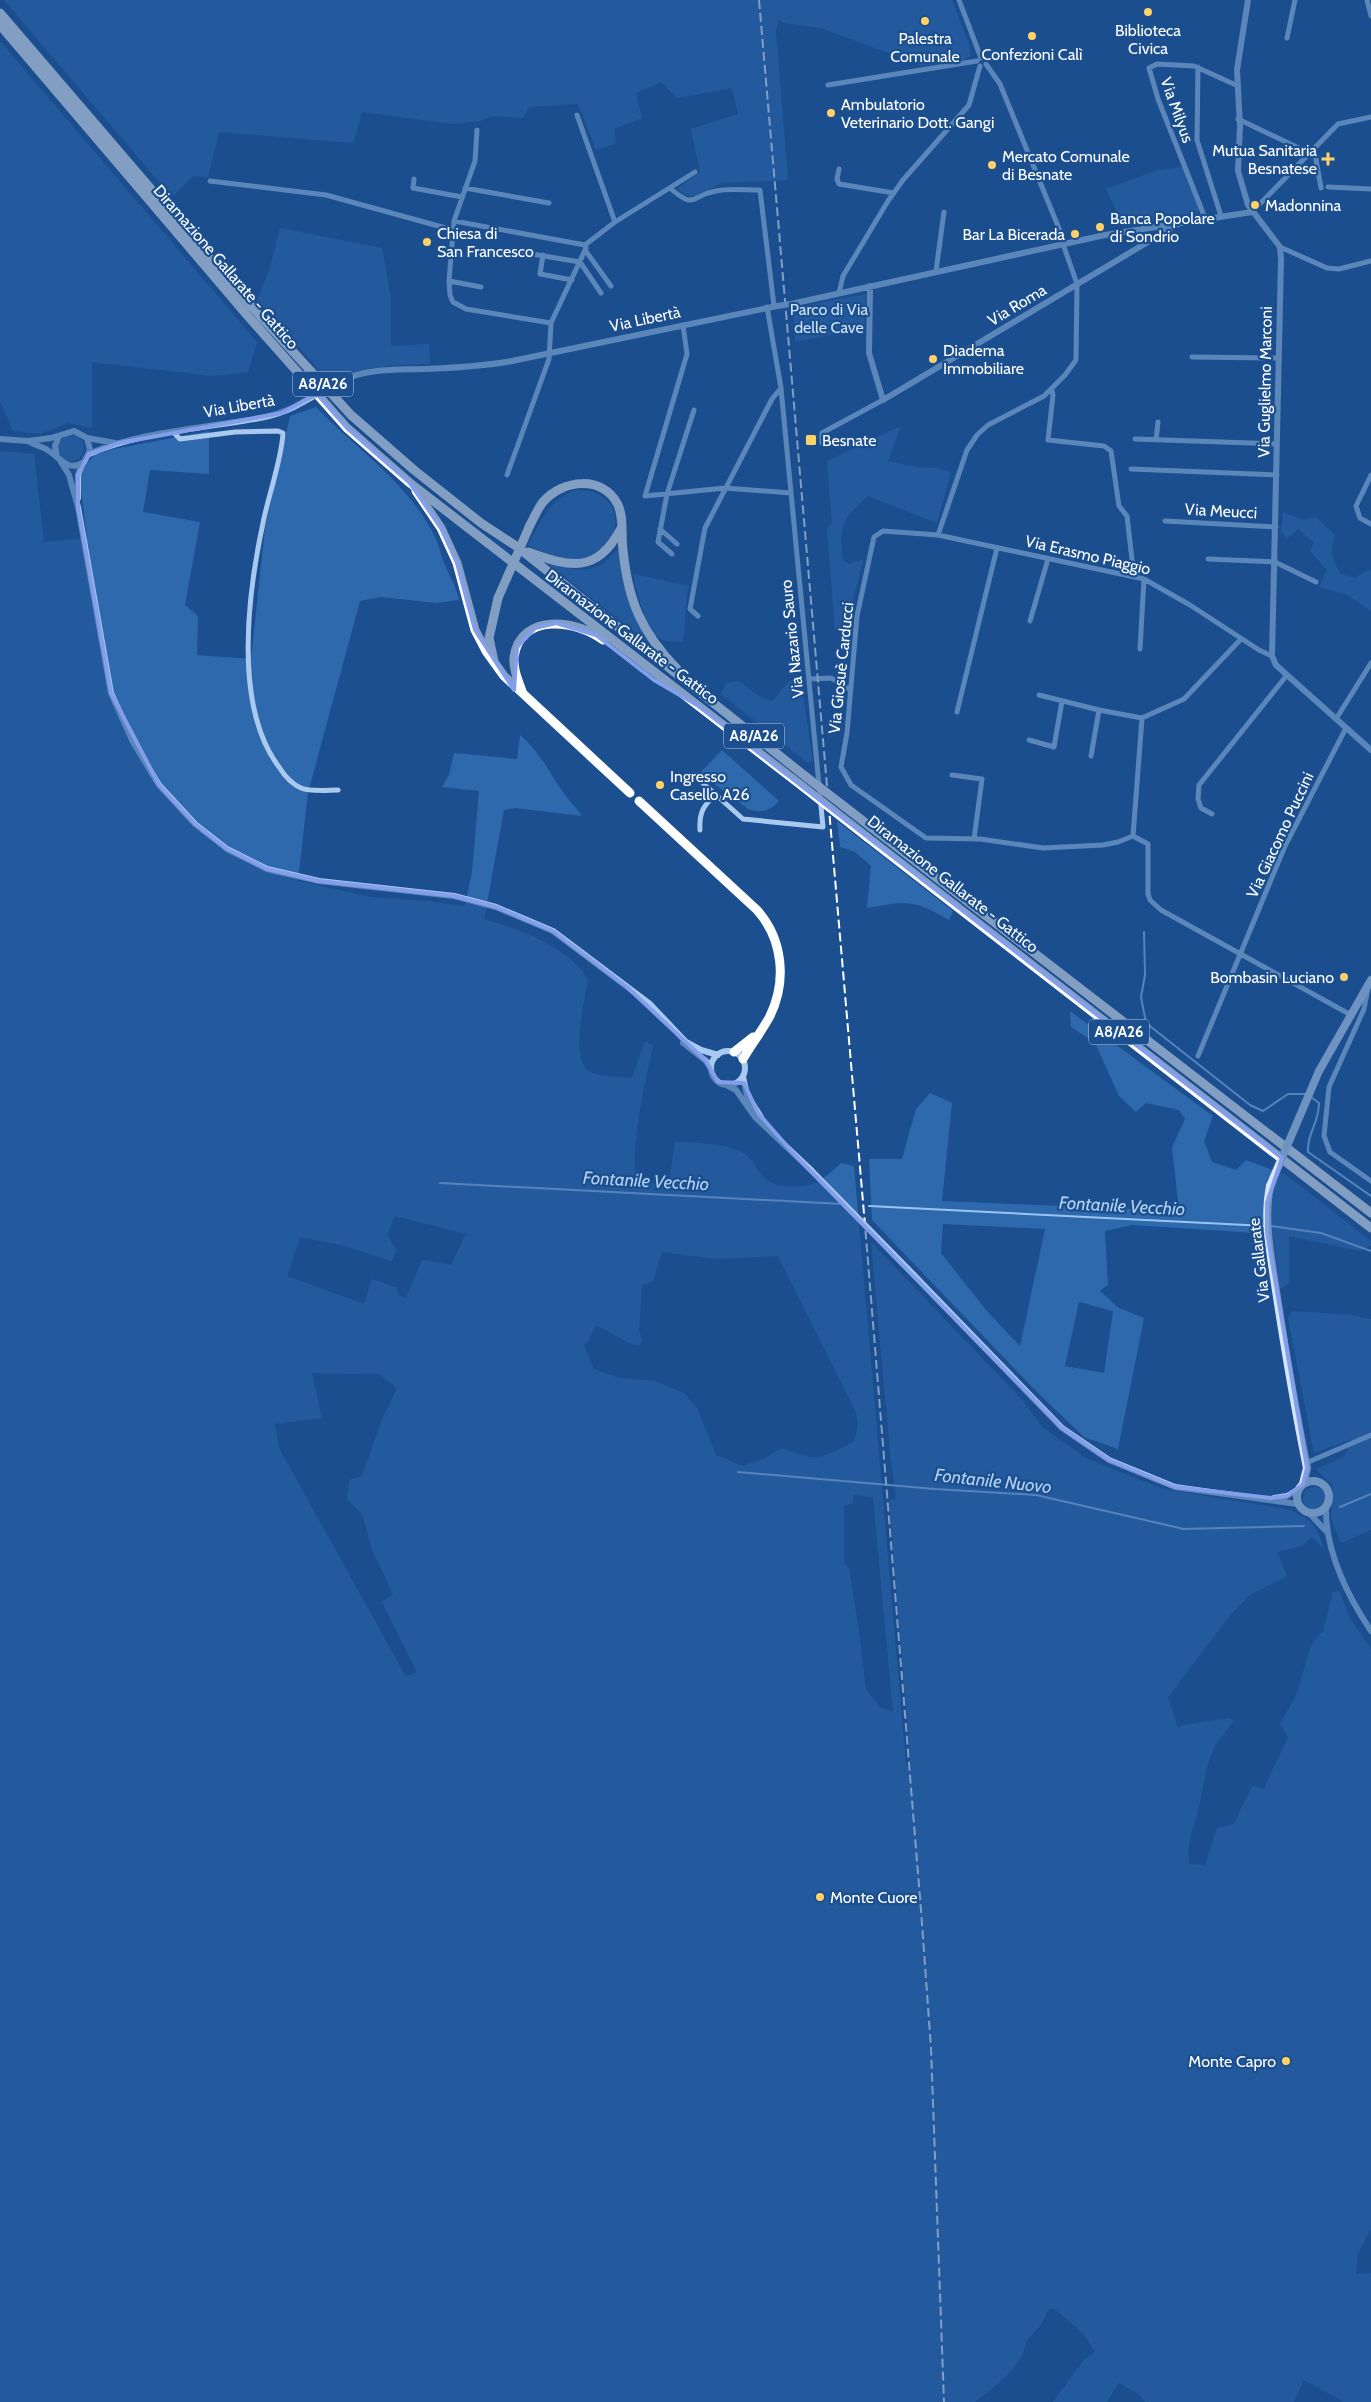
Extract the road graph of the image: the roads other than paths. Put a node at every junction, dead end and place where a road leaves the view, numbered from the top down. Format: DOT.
graph roads {
  1 [pos="959,0"];
  2 [pos="1248,0"];
  3 [pos="1295,0"];
  4 [pos="1367,0"];
  5 [pos="0,13"];
  6 [pos="1371,16"];
  7 [pos="0,25"];
  8 [pos="1287,38"];
  9 [pos="981,62"];
  10 [pos="1198,67"];
  11 [pos="828,85"];
  12 [pos="1236,85"];
  13 [pos="577,115"];
  14 [pos="1371,117"];
  15 [pos="1238,118"];
  16 [pos="477,130"];
  17 [pos="1314,148"];
  18 [pos="1309,153"];
  19 [pos="839,169"];
  20 [pos="695,172"];
  21 [pos="414,179"];
  22 [pos="210,181"];
  23 [pos="1328,187"];
  24 [pos="465,188"];
  25 [pos="670,188"];
  26 [pos="1321,188"];
  27 [pos="1371,189"];
  28 [pos="894,193"];
  29 [pos="462,197"];
  30 [pos="549,203"];
  31 [pos="944,212"];
  32 [pos="1252,212"];
  33 [pos="1221,216"];
  34 [pos="1205,218"];
  35 [pos="454,220"];
  36 [pos="614,222"];
  37 [pos="1181,222"];
  38 [pos="453,230"];
  39 [pos="1063,244"];
  40 [pos="1280,247"];
  41 [pos="585,248"];
  42 [pos="520,252"];
  43 [pos="543,255"];
  44 [pos="1371,260"];
  45 [pos="580,262"];
  46 [pos="936,271"];
  47 [pos="572,280"];
  48 [pos="450,281"];
  49 [pos="1077,284"];
  50 [pos="611,286"];
  51 [pos="870,286"];
  52 [pos="481,287"];
  53 [pos="601,293"];
  54 [pos="839,293"];
  55 [pos="773,306"];
  56 [pos="551,323"];
  57 [pos="682,325"];
  58 [pos="549,352"];
  59 [pos="1192,357"];
  60 [pos="1278,358"];
  61 [pos="781,388"];
  62 [pos="1052,390"];
  63 [pos="882,400"];
  64 [pos="694,410"];
  65 [pos="1158,422"];
  66 [pos="173,432"];
  67 [pos="61,434"];
  68 [pos="87,438"];
  69 [pos="0,439"];
  70 [pos="1136,439"];
  71 [pos="1156,440"];
  72 [pos="28,441"];
  73 [pos="119,443"];
  74 [pos="822,443"];
  75 [pos="1278,444"];
  76 [pos="89,454"];
  77 [pos="59,460"];
  78 [pos="82,463"];
  79 [pos="1131,470"];
  80 [pos="508,474"];
  81 [pos="1277,475"];
  82 [pos="1371,476"];
  83 [pos="410,483"];
  84 [pos="725,488"];
  85 [pos="791,493"];
  86 [pos="666,494"];
  87 [pos="78,507"];
  88 [pos="1165,520"];
  89 [pos="1371,524"];
  90 [pos="1276,527"];
  91 [pos="660,529"];
  92 [pos="621,530"];
  93 [pos="938,535"];
  94 [pos="678,544"];
  95 [pos="516,546"];
  96 [pos="997,548"];
  97 [pos="672,554"];
  98 [pos="1048,558"];
  99 [pos="1208,559"];
  100 [pos="1275,562"];
  101 [pos="1134,576"];
  102 [pos="1144,579"];
  103 [pos="1316,582"];
  104 [pos="698,616"];
  105 [pos="1030,621"];
  106 [pos="1241,639"];
  107 [pos="1140,649"];
  108 [pos="1272,656"];
  109 [pos="494,663"];
  110 [pos="1371,663"];
  111 [pos="1287,675"];
  112 [pos="808,678"];
  113 [pos="850,690"];
  114 [pos="522,694"];
  115 [pos="1038,695"];
  116 [pos="703,696"];
  117 [pos="1062,701"];
  118 [pos="697,705"];
  119 [pos="1099,710"];
  120 [pos="957,712"];
  121 [pos="1142,718"];
  122 [pos="1336,719"];
  123 [pos="1346,728"];
  124 [pos="1029,740"];
  125 [pos="1371,750"];
  126 [pos="1091,756"];
  127 [pos="952,775"];
  128 [pos="696,777"];
  129 [pos="338,790"];
  130 [pos="630,793"];
  131 [pos="715,795"];
  132 [pos="639,801"];
  133 [pos="1212,814"];
  134 [pos="700,830"];
  135 [pos="1133,836"];
  136 [pos="974,839"];
  137 [pos="1241,955"];
  138 [pos="1370,981"];
  139 [pos="628,987"];
  140 [pos="1351,1015"];
  141 [pos="759,1032"];
  142 [pos="734,1052"];
  143 [pos="718,1055"];
  144 [pos="1198,1056"];
  145 [pos="743,1059"];
  146 [pos="711,1069"];
  147 [pos="743,1077"];
  148 [pos="728,1086"];
  149 [pos="794,1153"];
  150 [pos="1371,1181"];
  151 [pos="1371,1213"];
  152 [pos="1371,1228"];
  153 [pos="1371,1435"];
  154 [pos="1306,1465"];
  155 [pos="1321,1483"];
  156 [pos="1301,1487"];
  157 [pos="1271,1498"];
  158 [pos="1298,1504"];
  159 [pos="1326,1507"];
  160 [pos="1309,1513"];
  161 [pos="1326,1531"];
  162 [pos="1371,1631"];
  1 -- 9 [label="street"];
  2 -- 12 [label="street"];
  3 -- 8 [label="street"];
  4 -- 6 [label="street"];
  5 -- 95 [label="highway, Diramazione Gallarate - Gattico / A8/A26"];
  7 -- 83 [label="highway, Diramazione Gallarate - Gattico / A8/A26"];
  9 -- 11 [label="street"];
  9 -- 28 [label="street"];
  9 -- 39 [label="street"];
  10 -- 12 [label="street, Via Milyus"];
  10 -- 33 [label="street"];
  10 -- 34 [label="street, Via Milyus"];
  12 -- 15 [label="street"];
  13 -- 36 [label="street"];
  14 -- 17 [label="street"];
  15 -- 18 [label="street"];
  15 -- 32 [label="street"];
  16 -- 24 [label="street"];
  17 -- 18 [label="street"];
  17 -- 26 [label="street"];
  18 -- 32 [label="street"];
  19 -- 28 [label="street"];
  20 -- 25 [label="street"];
  21 -- 29 [label="street"];
  22 -- 38 [label="street"];
  23 -- 27 [label="street"];
  24 -- 29 [label="street"];
  24 -- 30 [label="street"];
  25 -- 36 [label="street"];
  25 -- 55 [label="street, Via Nazario Sauro"];
  28 -- 54 [label="street"];
  29 -- 35 [label="street"];
  31 -- 46 [label="street"];
  32 -- 33 [label="street, Via Libertà"];
  32 -- 40 [label="street"];
  33 -- 34 [label="street, Via Libertà"];
  34 -- 37 [label="street, Via Libertà"];
  35 -- 38 [label="street"];
  35 -- 41 [label="street"];
  36 -- 41 [label="street"];
  37 -- 39 [label="street, Via Libertà"];
  37 -- 49 [label="street, Via Roma"];
  38 -- 48 [label="street"];
  39 -- 46 [label="street, Via Libertà"];
  39 -- 49 [label="street"];
  40 -- 44 [label="street"];
  40 -- 60 [label="street, Via Guglielmo Marconi"];
  41 -- 45 [label="street"];
  41 -- 50 [label="street"];
  42 -- 43 [label="street"];
  43 -- 45 [label="street"];
  43 -- 47 [label="street"];
  45 -- 47 [label="street"];
  45 -- 53 [label="street"];
  46 -- 51 [label="street, Via Libertà"];
  47 -- 56 [label="street"];
  48 -- 52 [label="street"];
  48 -- 56 [label="street"];
  49 -- 62 [label="street"];
  49 -- 63 [label="street, Via Roma"];
  51 -- 54 [label="street, Via Libertà"];
  51 -- 63 [label="street"];
  54 -- 55 [label="street, Via Libertà, bridge"];
  55 -- 57 [label="street, Via Libertà"];
  55 -- 61 [label="street, Via Nazario Sauro"];
  56 -- 58 [label="street"];
  57 -- 58 [label="street, Via Libertà"];
  57 -- 86 [label="street"];
  58 -- 66 [label="street, Via Libertà, bridge"];
  58 -- 80 [label="street"];
  59 -- 60 [label="street"];
  60 -- 75 [label="street, Via Guglielmo Marconi"];
  61 -- 84 [label="street"];
  61 -- 85 [label="street, Via Nazario Sauro"];
  62 -- 93 [label="street"];
  62 -- 101 [label="street"];
  63 -- 74 [label="street, Via Roma"];
  64 -- 86 [label="street"];
  65 -- 71 [label="street"];
  66 -- 73 [label="street, Via Libertà"];
  66 -- 129 [label="street"];
  67 -- 68 [label="street"];
  67 -- 72 [label="street"];
  67 -- 77 [label="street"];
  68 -- 73 [label="street"];
  68 -- 76 [label="street"];
  69 -- 72 [label="street"];
  70 -- 71 [label="street"];
  71 -- 75 [label="street"];
  72 -- 77 [label="street"];
  73 -- 76 [label="street"];
  75 -- 81 [label="street, Via Guglielmo Marconi"];
  76 -- 78 [label="street"];
  77 -- 78 [label="street"];
  77 -- 87 [label="street"];
  78 -- 87 [label="street"];
  79 -- 81 [label="street"];
  81 -- 90 [label="street, Via Guglielmo Marconi"];
  82 -- 89 [label="street"];
  83 -- 109 [label="highway"];
  83 -- 118 [label="highway, Diramazione Gallarate - Gattico / A8/A26"];
  84 -- 85 [label="street"];
  84 -- 86 [label="street"];
  84 -- 104 [label="street"];
  85 -- 112 [label="street, Via Nazario Sauro"];
  86 -- 91 [label="street"];
  87 -- 139 [label="street"];
  88 -- 90 [label="street, Via Meucci"];
  90 -- 100 [label="street, Via Guglielmo Marconi"];
  91 -- 94 [label="street"];
  91 -- 97 [label="street"];
  92 -- 95 [label="highway"];
  92 -- 109 [label="highway, bridge"];
  92 -- 116 [label="highway"];
  93 -- 96 [label="street, Via Erasmo Piaggio"];
  93 -- 113 [label="street, Via Giosuè Carducci"];
  95 -- 116 [label="highway, Diramazione Gallarate - Gattico / A8/A26"];
  96 -- 98 [label="street, Via Erasmo Piaggio"];
  96 -- 120 [label="street"];
  98 -- 101 [label="street, Via Erasmo Piaggio"];
  98 -- 105 [label="street"];
  99 -- 100 [label="street"];
  100 -- 103 [label="street"];
  100 -- 108 [label="street, Via Guglielmo Marconi"];
  101 -- 102 [label="street, Via Erasmo Piaggio"];
  102 -- 106 [label="street, Via Erasmo Piaggio"];
  102 -- 107 [label="street"];
  106 -- 108 [label="street, Via Erasmo Piaggio"];
  106 -- 121 [label="street"];
  108 -- 111 [label="street"];
  109 -- 114 [label="highway"];
  110 -- 122 [label="street"];
  111 -- 122 [label="street"];
  111 -- 133 [label="street"];
  112 -- 113 [label="street"];
  112 -- 131 [label="street, Via Nazario Sauro"];
  113 -- 136 [label="street, Via Giosuè Carducci"];
  114 -- 118 [label="highway"];
  114 -- 130 [label="highway"];
  115 -- 117 [label="street"];
  116 -- 151 [label="highway, Diramazione Gallarate - Gattico / A8/A26, bridge"];
  117 -- 119 [label="street"];
  117 -- 124 [label="street"];
  118 -- 152 [label="highway, Diramazione Gallarate - Gattico / A8/A26, bridge"];
  119 -- 121 [label="street"];
  119 -- 126 [label="street"];
  121 -- 135 [label="street"];
  122 -- 123 [label="street"];
  123 -- 125 [label="street"];
  123 -- 137 [label="street, Via Giacomo Puccini"];
  127 -- 136 [label="street"];
  128 -- 131 [label="street, Via Nazario Sauro"];
  131 -- 134 [label="street"];
  132 -- 141 [label="highway"];
  135 -- 136 [label="street, Via Giosuè Carducci"];
  135 -- 137 [label="street"];
  137 -- 140 [label="street"];
  137 -- 144 [label="street, Via Giacomo Puccini"];
  138 -- 140 [label="main road, Via Gallarate"];
  138 -- 150 [label="street"];
  139 -- 143 [label="street"];
  139 -- 146 [label="street"];
  140 -- 154 [label="main road, Via Gallarate, bridge"];
  141 -- 142 [label="highway"];
  141 -- 145 [label="highway"];
  142 -- 143 [label="street"];
  142 -- 145 [label="street"];
  143 -- 146 [label="street"];
  145 -- 147 [label="street"];
  146 -- 148 [label="street"];
  147 -- 148 [label="street"];
  147 -- 149 [label="street"];
  148 -- 149 [label="street"];
  149 -- 157 [label="street, bridge"];
  153 -- 154 [label="street"];
  154 -- 155 [label="main road"];
  154 -- 156 [label="main road, Via Gallarate"];
  155 -- 156 [label="main road"];
  155 -- 159 [label="main road"];
  156 -- 157 [label="street"];
  156 -- 158 [label="main road"];
  157 -- 158 [label="street"];
  158 -- 160 [label="main road"];
  159 -- 160 [label="main road"];
  159 -- 161 [label="street"];
  160 -- 161 [label="street"];
  161 -- 162 [label="street"];
}
